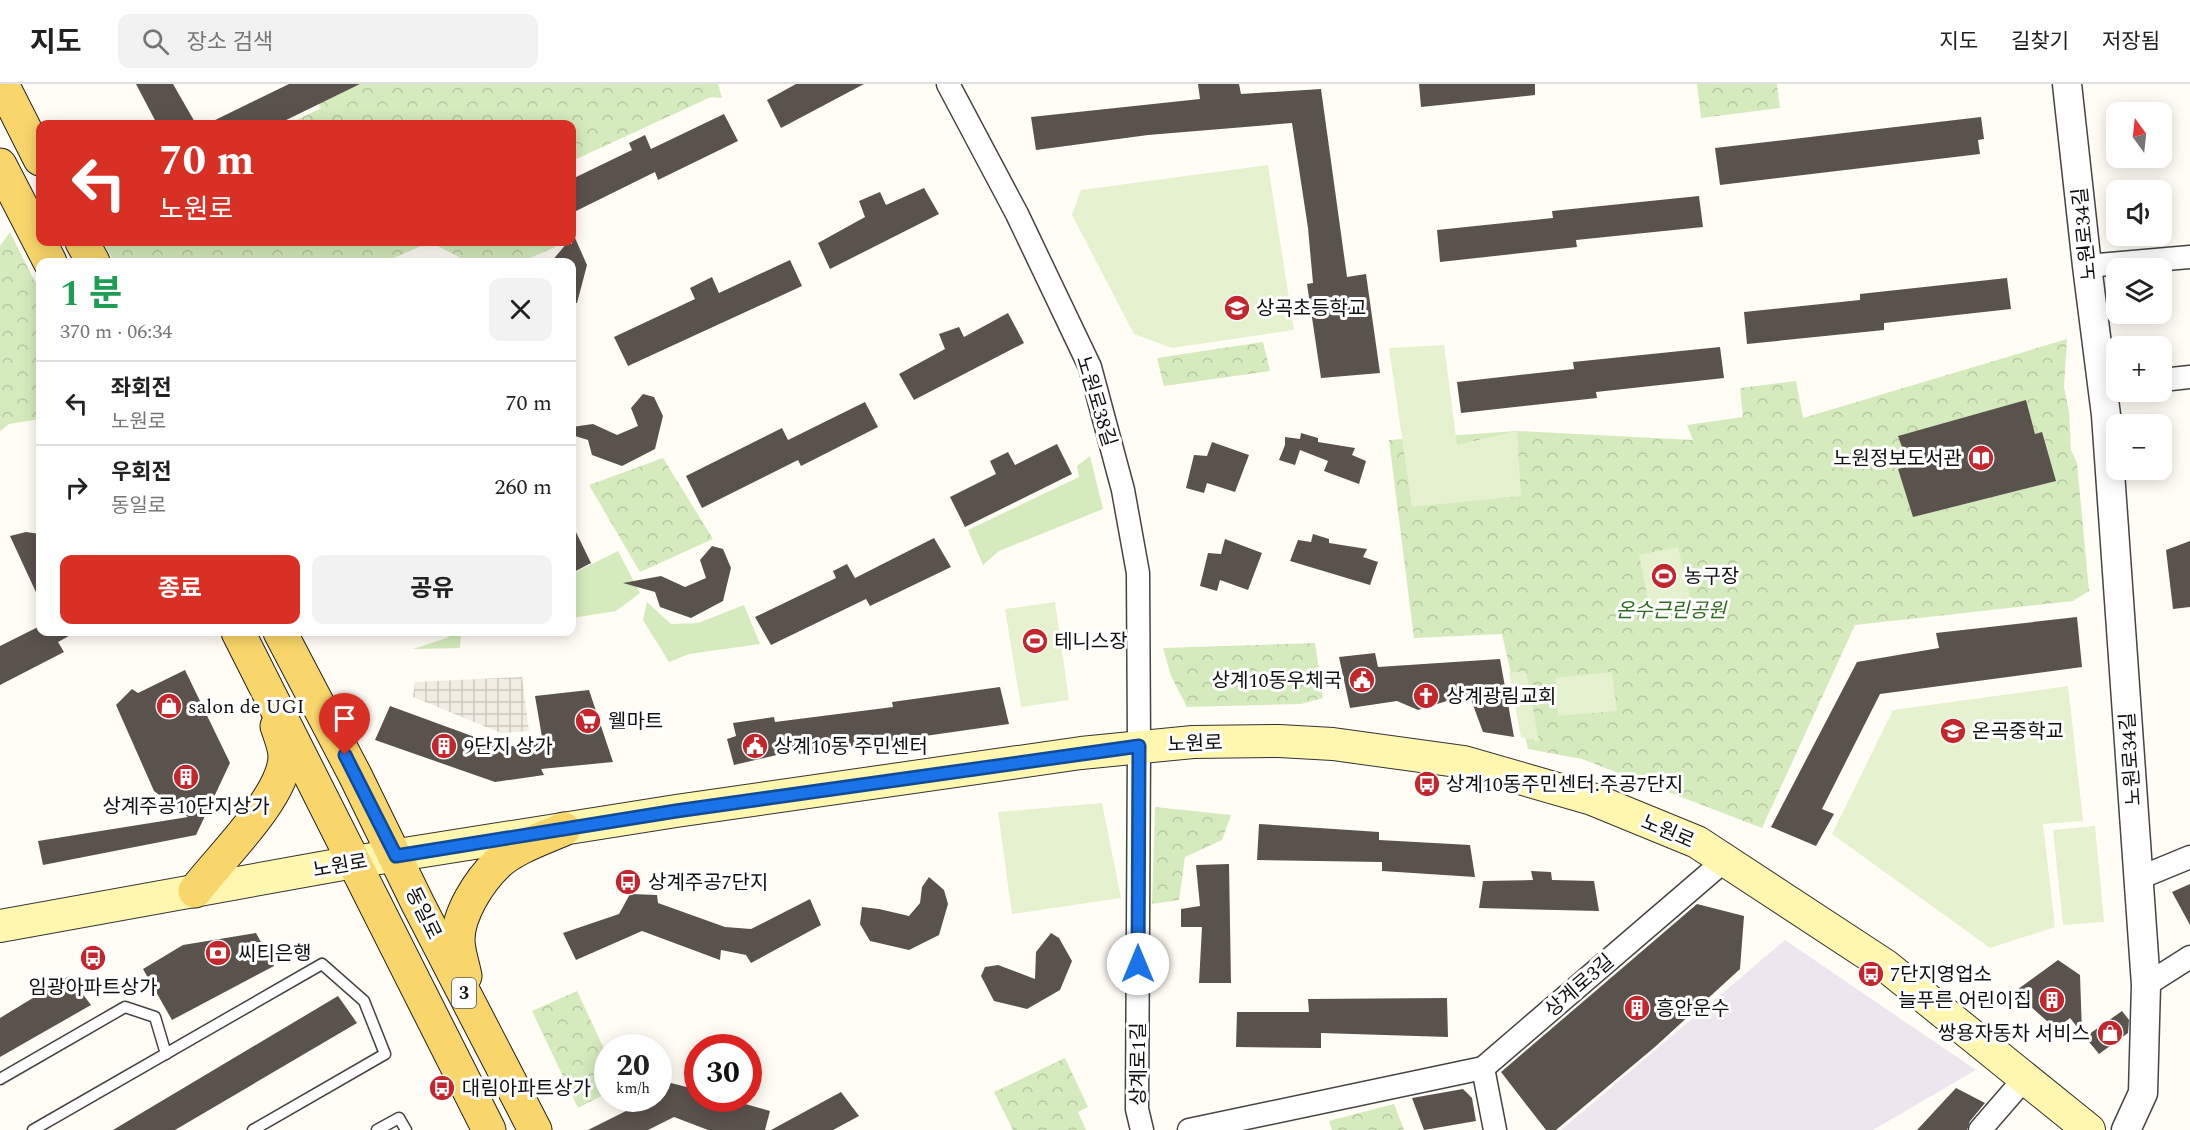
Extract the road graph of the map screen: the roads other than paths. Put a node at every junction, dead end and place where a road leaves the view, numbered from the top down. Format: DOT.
graph roads {
  1 [pos="2,84"];
  2 [pos="949,84"];
  3 [pos="2067,84"];
  4 [pos="36,151"];
  5 [pos="0,165"];
  6 [pos="36,235"];
  7 [pos="2190,257"];
  8 [pos="2087,266"];
  9 [pos="2106,368"];
  10 [pos="2190,377"];
  11 [pos="2172,379"];
  12 [pos="2110,402"];
  13 [pos="240,636"];
  14 [pos="282,636"];
  15 [pos="256,668"];
  16 [pos="1139,746"];
  17 [pos="564,829"];
  18 [pos="396,856"];
  19 [pos="2190,857"];
  20 [pos="1724,861"];
  21 [pos="354,862"];
  22 [pos="2139,878"];
  23 [pos="195,891"];
  24 [pos="0,926"];
  25 [pos="2190,957"];
  26 [pos="2146,985"];
  27 [pos="472,1008"];
  28 [pos="166,1054"];
  29 [pos="1483,1068"];
  30 [pos="2025,1078"];
  31 [pos="0,1079"];
  32 [pos="33,1130"];
  33 [pos="253,1130"];
  34 [pos="377,1130"];
  35 [pos="406,1130"];
  36 [pos="489,1130"];
  37 [pos="535,1130"];
  38 [pos="1142,1130"];
  39 [pos="1189,1130"];
  40 [pos="1495,1130"];
  41 [pos="1980,1130"];
  42 [pos="2089,1130"];
  43 [pos="2126,1130"];
  1 -- 4 [label="main road"];
  2 -- 16 [label="street, 노원로38길"];
  3 -- 8 [label="street, 노원로34길"];
  5 -- 6 [label="main road"];
  7 -- 8 [label="street"];
  8 -- 9 [label="street, 노원로34길"];
  10 -- 11 [label="street"];
  12 -- 22 [label="street, 노원로34길"];
  13 -- 15 [label="main road, 동일로 / 3"];
  14 -- 18 [label="main road, 동일로 / 3"];
  15 -- 21 [label="main road, 동일로 / 3"];
  15 -- 23 [label="main road"];
  16 -- 17 [label="main road, 노원로"];
  16 -- 20 [label="main road, 노원로"];
  16 -- 38 [label="street, 상계로1길"];
  17 -- 18 [label="main road, 노원로"];
  17 -- 27 [label="main road"];
  18 -- 21 [label="main road, 노원로"];
  18 -- 27 [label="main road, 동일로 / 3"];
  19 -- 22 [label="street"];
  20 -- 29 [label="street, 상계로3길"];
  20 -- 30 [label="main road, 노원로"];
  21 -- 23 [label="main road, 노원로"];
  21 -- 36 [label="main road, 동일로 / 3"];
  22 -- 26 [label="street, 노원로34길"];
  23 -- 24 [label="main road, 노원로"];
  25 -- 26 [label="street"];
  26 -- 43 [label="street, 노원로34길"];
  27 -- 37 [label="main road, 동일로 / 3"];
  28 -- 31 [label="lane"];
  28 -- 32 [label="lane"];
  28 -- 33 [label="lane"];
  29 -- 39 [label="street"];
  29 -- 40 [label="street"];
  30 -- 41 [label="street"];
  30 -- 42 [label="main road, 노원로"];
  34 -- 35 [label="lane"];
}
